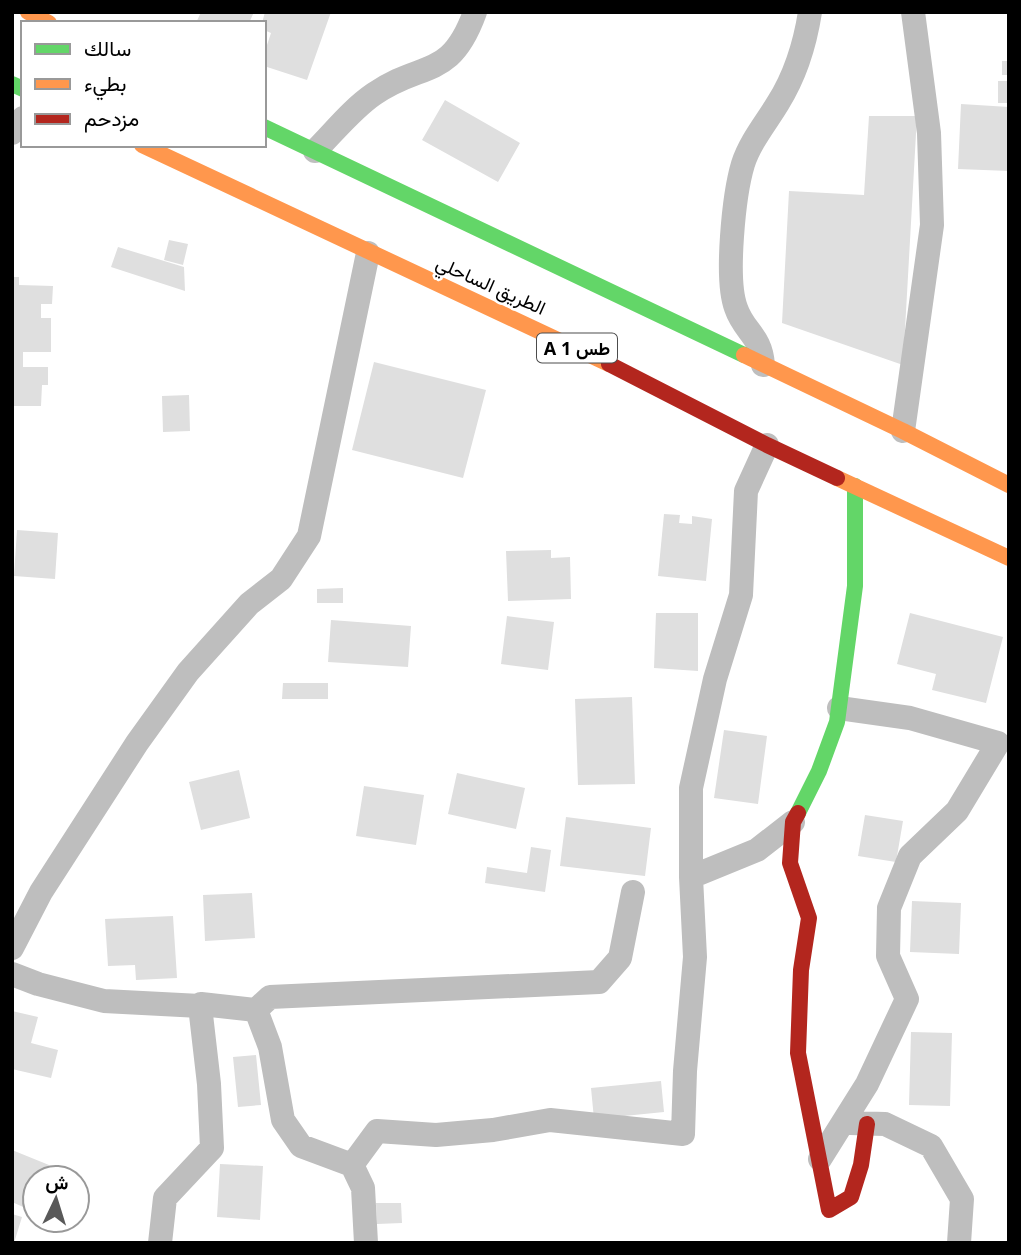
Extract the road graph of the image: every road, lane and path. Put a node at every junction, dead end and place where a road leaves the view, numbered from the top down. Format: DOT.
graph roads {
  1 [pos="28,12"];
  2 [pos="475,12"];
  3 [pos="810,12"];
  4 [pos="913,12"];
  5 [pos="45,21"];
  6 [pos="266,128"];
  7 [pos="146,147"];
  8 [pos="315,151"];
  9 [pos="368,253"];
  10 [pos="763,365"];
  11 [pos="903,431"];
  12 [pos="767,445"];
  13 [pos="1009,485"];
  14 [pos="855,486"];
  15 [pos="1009,558"];
  16 [pos="839,708"];
  17 [pos="793,822"];
  18 [pos="691,877"];
  19 [pos="633,892"];
  20 [pos="12,948"];
  21 [pos="12,974"];
  22 [pos="200,1006"];
  23 [pos="256,1010"];
  24 [pos="854,1124"];
  25 [pos="820,1158"];
  26 [pos="352,1164"];
  27 [pos="160,1243"];
  28 [pos="366,1243"];
  29 [pos="959,1243"];
  1 -- 5 [label="main road"];
  2 -- 8 [label="street"];
  3 -- 10 [label="street"];
  4 -- 11 [label="street"];
  6 -- 8 [label="main road"];
  7 -- 9 [label="main road, الطريق الساحلي / A 1 طس"];
  8 -- 10 [label="main road"];
  9 -- 12 [label="main road, الطريق الساحلي / A 1 طس"];
  9 -- 20 [label="street"];
  10 -- 11 [label="main road"];
  11 -- 13 [label="main road"];
  12 -- 14 [label="main road, الطريق الساحلي / A 1 طس"];
  12 -- 18 [label="street"];
  14 -- 15 [label="main road, الطريق الساحلي / A 1 طس"];
  14 -- 16 [label="main road"];
  16 -- 17 [label="main road"];
  16 -- 24 [label="street"];
  17 -- 18 [label="street"];
  17 -- 25 [label="main road"];
  18 -- 26 [label="street"];
  19 -- 23 [label="street"];
  21 -- 22 [label="street"];
  22 -- 23 [label="street"];
  22 -- 27 [label="street"];
  23 -- 26 [label="street"];
  24 -- 25 [label="street"];
  24 -- 25 [label="main road"];
  24 -- 29 [label="street"];
  26 -- 28 [label="street"];
}
